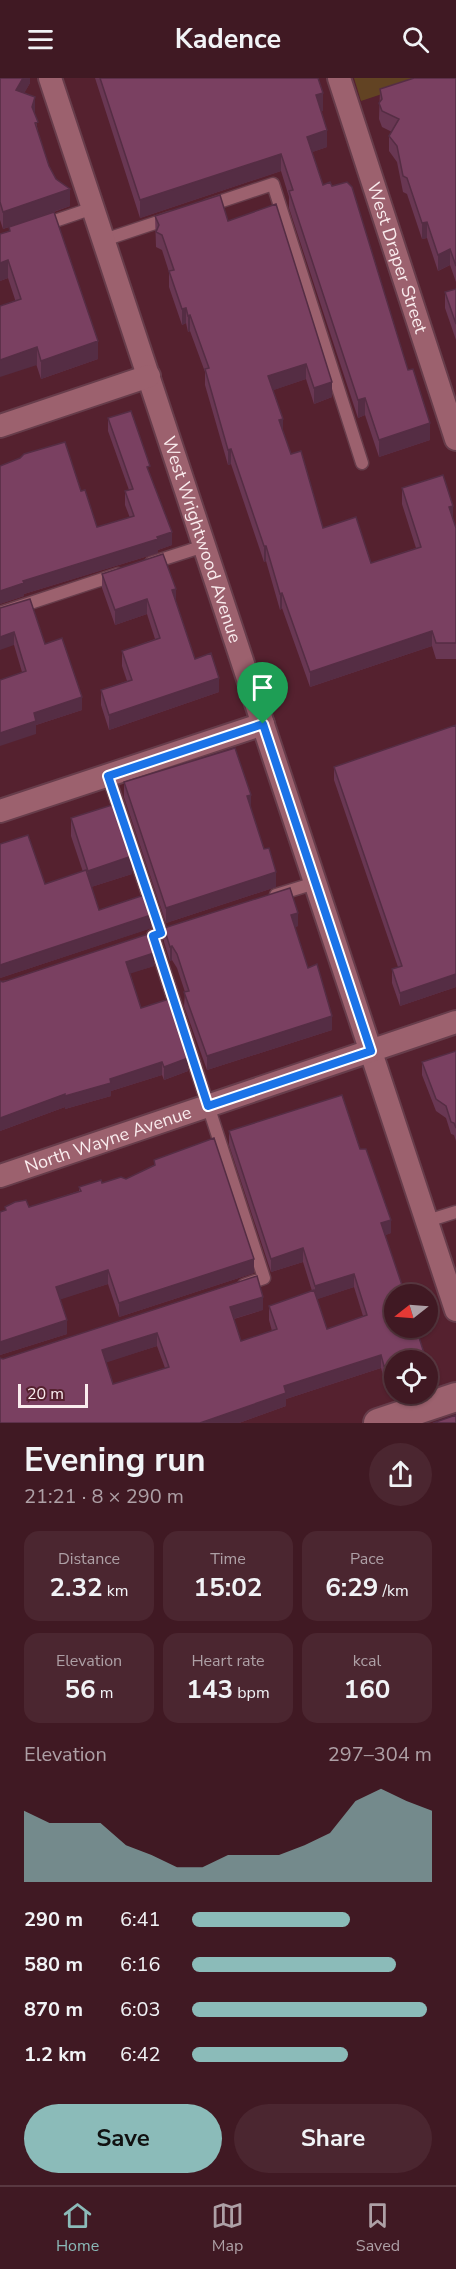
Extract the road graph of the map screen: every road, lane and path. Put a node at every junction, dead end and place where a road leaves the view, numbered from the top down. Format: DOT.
graph roads {
  1 [pos="51,78"];
  2 [pos="339,78"];
  3 [pos="93,208"];
  4 [pos="199,209"];
  5 [pos="177,216"];
  6 [pos="34,228"];
  7 [pos="104,240"];
  8 [pos="149,376"];
  9 [pos="0,426"];
  10 [pos="456,439"];
  11 [pos="362,463"];
  12 [pos="204,546"];
  13 [pos="0,613"];
  14 [pos="263,724"];
  15 [pos="108,776"];
  16 [pos="0,811"];
  17 [pos="315,883"];
  18 [pos="267,898"];
  19 [pos="456,1022"];
  20 [pos="371,1051"];
  21 [pos="208,1106"];
  22 [pos="0,1176"];
  23 [pos="456,1212"];
  24 [pos="427,1221"];
  25 [pos="231,1289"];
  26 [pos="456,1310"];
  27 [pos="456,1397"];
  28 [pos="378,1423"];
  1 -- 3 [label="street, West Wrightwood Avenue"];
  2 -- 10 [label="street, West Draper Street"];
  3 -- 6 [label="lane"];
  3 -- 7 [label="street, West Wrightwood Avenue"];
  4 -- 11 [label="lane"];
  5 -- 7 [label="lane"];
  7 -- 8 [label="street, West Wrightwood Avenue"];
  8 -- 9 [label="street"];
  8 -- 12 [label="street, West Wrightwood Avenue"];
  12 -- 13 [label="lane"];
  12 -- 14 [label="street, West Wrightwood Avenue"];
  14 -- 15 [label="street"];
  14 -- 17 [label="street, West Wrightwood Avenue"];
  15 -- 16 [label="street"];
  15 -- 21 [label="lane"];
  17 -- 18 [label="lane"];
  17 -- 20 [label="street, West Wrightwood Avenue"];
  19 -- 20 [label="street, North Wayne Avenue"];
  20 -- 21 [label="street, North Wayne Avenue"];
  20 -- 24 [label="street, West Wrightwood Avenue"];
  21 -- 22 [label="street, North Wayne Avenue"];
  21 -- 25 [label="lane"];
  23 -- 24 [label="lane"];
  24 -- 26 [label="street, West Wrightwood Avenue"];
  27 -- 28 [label="street"];
}
